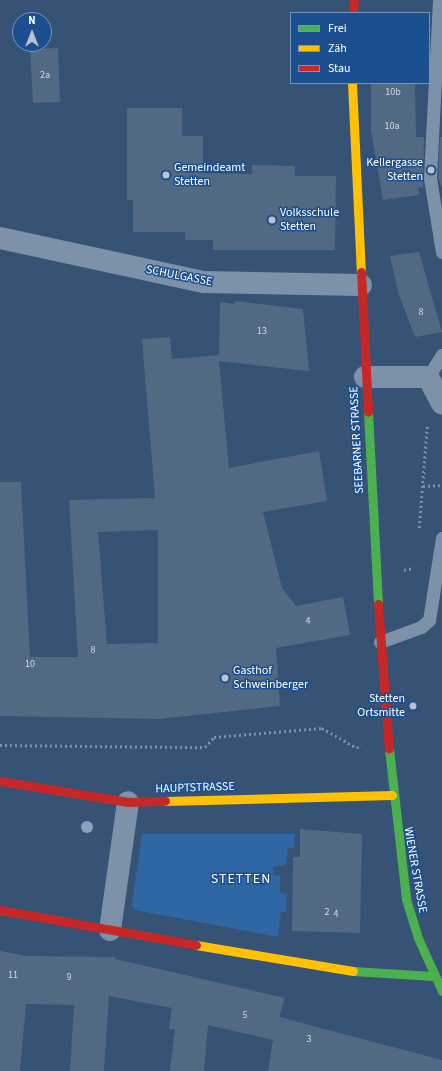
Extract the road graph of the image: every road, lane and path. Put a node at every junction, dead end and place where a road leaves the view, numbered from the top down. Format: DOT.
graph roads {
  1 [pos="354,0"];
  2 [pos="439,0"];
  3 [pos="353,12"];
  4 [pos="352,84"];
  5 [pos="0,238"];
  6 [pos="442,252"];
  7 [pos="361,285"];
  8 [pos="442,355"];
  9 [pos="365,377"];
  10 [pos="428,377"];
  11 [pos="442,403"];
  12 [pos="427,424"];
  13 [pos="442,485"];
  14 [pos="423,486"];
  15 [pos="418,537"];
  16 [pos="442,538"];
  17 [pos="416,560"];
  18 [pos="376,574"];
  19 [pos="380,642"];
  20 [pos="363,739"];
  21 [pos="0,746"];
  22 [pos="0,781"];
  23 [pos="392,794"];
  24 [pos="128,802"];
  25 [pos="0,910"];
  26 [pos="110,930"];
  27 [pos="433,976"];
  28 [pos="442,991"];
  1 -- 3 [label="main road"];
  2 -- 6 [label="lane"];
  4 -- 7 [label="main road, SEEBARNER STRASSE"];
  5 -- 7 [label="street, SCHULGASSE"];
  7 -- 9 [label="main road, SEEBARNER STRASSE"];
  8 -- 10 [label="lane"];
  9 -- 10 [label="street"];
  9 -- 18 [label="main road, SEEBARNER STRASSE"];
  10 -- 11 [label="street"];
  12 -- 14 [label="path"];
  13 -- 14 [label="path"];
  14 -- 15 [label="path"];
  16 -- 19 [label="lane"];
  17 -- 18 [label="path"];
  18 -- 19 [label="main road, SEEBARNER STRASSE"];
  19 -- 23 [label="main road, SEEBARNER STRASSE"];
  20 -- 21 [label="path"];
  22 -- 24 [label="main road, HAUPTSTRASSE"];
  23 -- 24 [label="main road, HAUPTSTRASSE"];
  23 -- 27 [label="main road, WIENER STRASSE"];
  24 -- 26 [label="street"];
  25 -- 26 [label="main road"];
  26 -- 27 [label="main road"];
  27 -- 28 [label="main road, WIENER STRASSE"];
}
